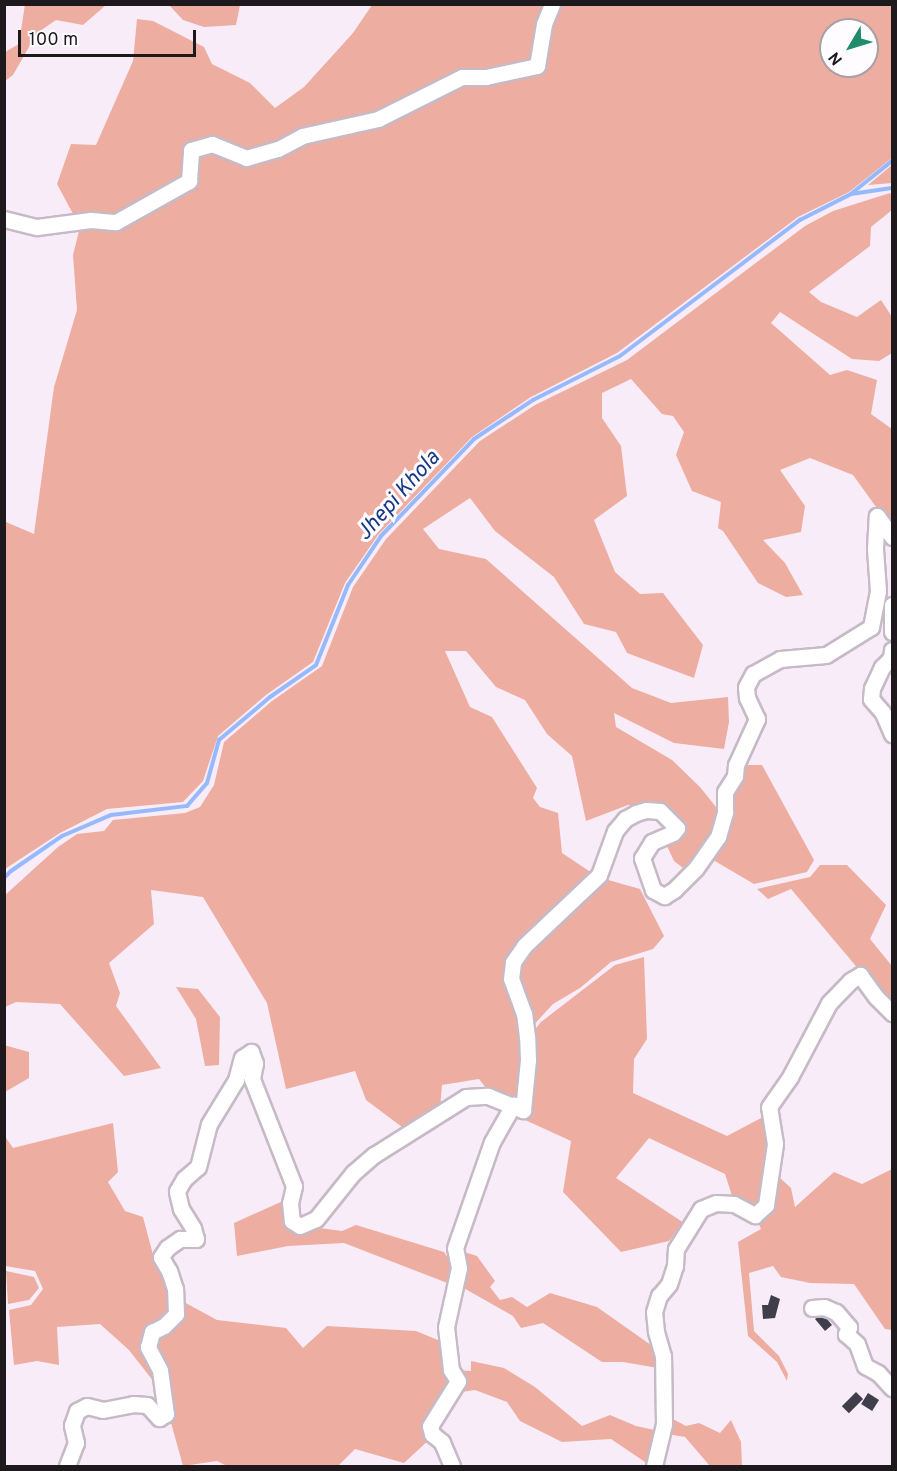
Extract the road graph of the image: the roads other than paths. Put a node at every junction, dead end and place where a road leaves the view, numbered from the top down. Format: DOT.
graph roads {
  1 [pos="552,4"];
  2 [pos="4,219"];
  3 [pos="892,537"];
  4 [pos="892,605"];
  5 [pos="892,632"];
  6 [pos="892,650"];
  7 [pos="892,734"];
  8 [pos="892,1013"];
  9 [pos="513,1105"];
  10 [pos="812,1308"];
  11 [pos="892,1388"];
  12 [pos="67,1467"];
  13 [pos="452,1467"];
  14 [pos="654,1467"];
  1 -- 2 [label="street"];
  3 -- 9 [label="street"];
  4 -- 5 [label="street"];
  6 -- 7 [label="street"];
  8 -- 14 [label="street"];
  9 -- 12 [label="street"];
  9 -- 13 [label="street"];
  10 -- 11 [label="street"];
}
